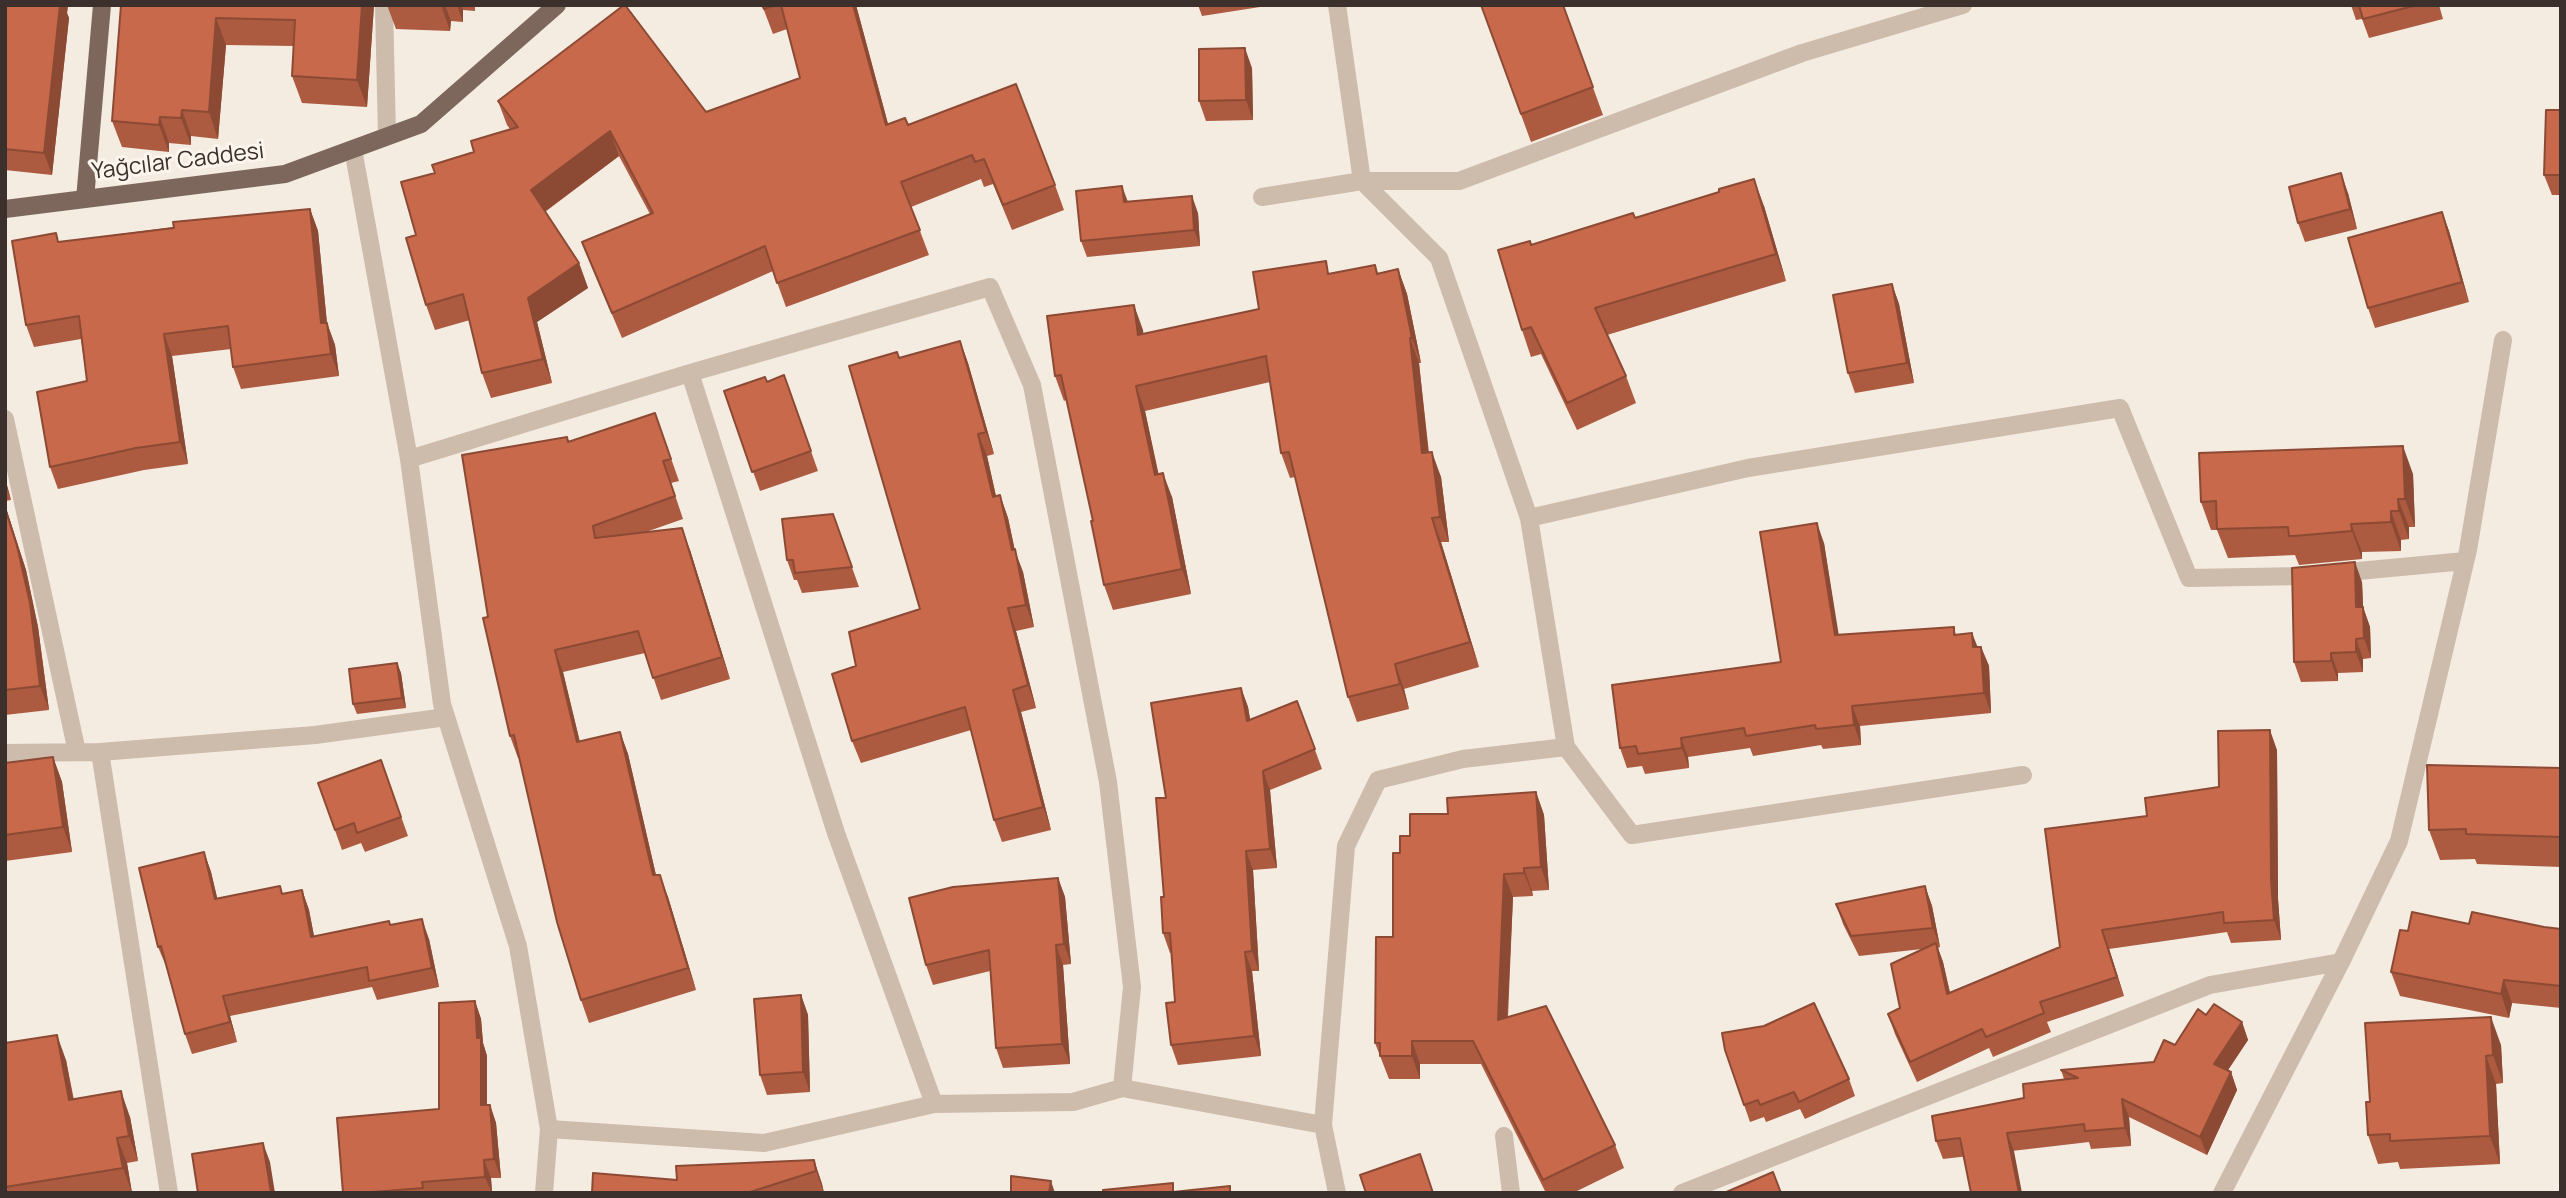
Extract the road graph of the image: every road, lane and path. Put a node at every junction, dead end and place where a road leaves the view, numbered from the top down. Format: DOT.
graph roads {
  1 [pos="102,5"];
  2 [pos="384,5"];
  3 [pos="558,5"];
  4 [pos="1337,5"];
  5 [pos="1963,5"];
  6 [pos="387,136"];
  7 [pos="354,149"];
  8 [pos="1362,181"];
  9 [pos="1262,197"];
  10 [pos="85,199"];
  11 [pos="5,209"];
  12 [pos="2503,340"];
  13 [pos="690,373"];
  14 [pos="5,419"];
  15 [pos="409,459"];
  16 [pos="1529,518"];
  17 [pos="2465,561"];
  18 [pos="446,717"];
  19 [pos="1566,747"];
  20 [pos="76,752"];
  21 [pos="100,752"];
  22 [pos="5,753"];
  23 [pos="2023,775"];
  24 [pos="2341,962"];
  25 [pos="1122,1088"];
  26 [pos="934,1104"];
  27 [pos="1323,1125"];
  28 [pos="549,1129"];
  29 [pos="1504,1136"];
  30 [pos="169,1193"];
  31 [pos="544,1193"];
  32 [pos="1336,1193"];
  33 [pos="1511,1193"];
  34 [pos="1682,1193"];
  35 [pos="2222,1193"];
  1 -- 10 [label="main road"];
  2 -- 6 [label="street"];
  3 -- 6 [label="main road, Yağcılar Caddesi"];
  4 -- 8 [label="street"];
  5 -- 8 [label="street"];
  6 -- 7 [label="main road, Yağcılar Caddesi"];
  7 -- 10 [label="main road, Yağcılar Caddesi"];
  7 -- 15 [label="street"];
  8 -- 9 [label="street"];
  8 -- 16 [label="street"];
  10 -- 11 [label="main road, Yağcılar Caddesi"];
  12 -- 17 [label="street"];
  13 -- 15 [label="street"];
  13 -- 25 [label="street"];
  13 -- 26 [label="street"];
  14 -- 20 [label="street"];
  15 -- 18 [label="street"];
  16 -- 17 [label="street"];
  16 -- 19 [label="street"];
  17 -- 24 [label="street"];
  18 -- 21 [label="street"];
  18 -- 28 [label="street"];
  19 -- 23 [label="street"];
  19 -- 27 [label="street"];
  20 -- 21 [label="street"];
  20 -- 22 [label="street"];
  21 -- 30 [label="street"];
  24 -- 34 [label="street"];
  24 -- 35 [label="street"];
  25 -- 26 [label="street"];
  25 -- 27 [label="street"];
  26 -- 28 [label="street"];
  27 -- 32 [label="street"];
  28 -- 31 [label="street"];
  29 -- 33 [label="street"];
}
